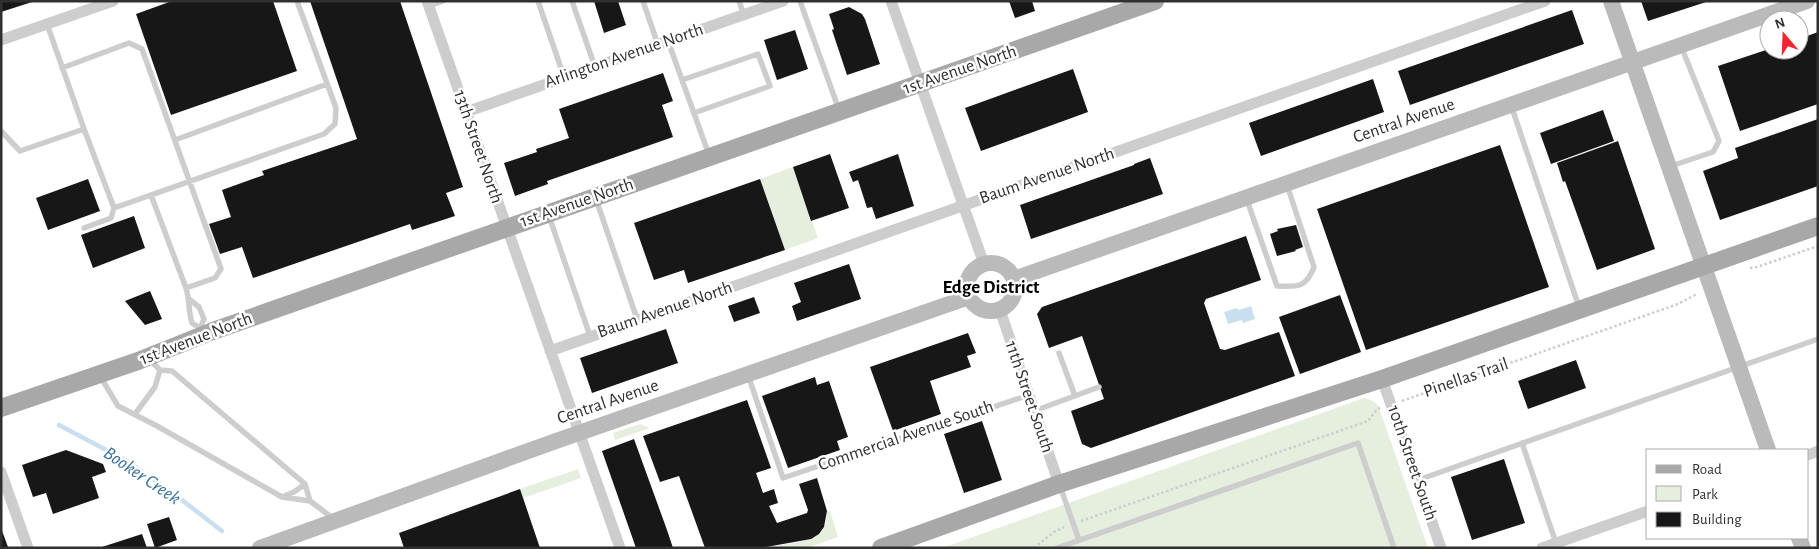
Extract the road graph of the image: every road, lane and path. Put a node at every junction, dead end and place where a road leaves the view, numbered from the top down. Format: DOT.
graph roads {
  1 [pos="113,1"];
  2 [pos="297,1"];
  3 [pos="443,1"];
  4 [pos="538,1"];
  5 [pos="572,1"];
  6 [pos="643,1"];
  7 [pos="739,1"];
  8 [pos="783,1"];
  9 [pos="800,1"];
  10 [pos="891,1"];
  11 [pos="1154,1"];
  12 [pos="1545,1"];
  13 [pos="1611,1"];
  14 [pos="1807,1"];
  15 [pos="428,4"];
  16 [pos="744,15"];
  17 [pos="47,24"];
  18 [pos="1,40"];
  19 [pos="663,43"];
  20 [pos="1681,45"];
  21 [pos="1633,62"];
  22 [pos="595,67"];
  23 [pos="62,68"];
  24 [pos="564,78"];
  25 [pos="682,80"];
  26 [pos="327,84"];
  27 [pos="920,84"];
  28 [pos="1511,105"];
  29 [pos="466,112"];
  30 [pos="840,112"];
  31 [pos="694,113"];
  32 [pos="84,129"];
  33 [pos="1,131"];
  34 [pos="174,140"];
  35 [pos="710,157"];
  36 [pos="1669,166"];
  37 [pos="190,181"];
  38 [pos="1286,184"];
  39 [pos="151,195"];
  40 [pos="595,197"];
  41 [pos="1246,198"];
  42 [pos="963,205"];
  43 [pos="114,208"];
  44 [pos="548,214"];
  45 [pos="1818,226"];
  46 [pos="84,228"];
  47 [pos="507,228"];
  48 [pos="1818,246"];
  49 [pos="984,264"];
  50 [pos="1704,266"];
  51 [pos="1748,268"];
  52 [pos="1014,279"];
  53 [pos="1711,286"];
  54 [pos="186,288"];
  55 [pos="969,297"];
  56 [pos="190,300"];
  57 [pos="1580,309"];
  58 [pos="1000,310"];
  59 [pos="637,319"];
  60 [pos="202,331"];
  61 [pos="590,336"];
  62 [pos="1818,338"];
  63 [pos="550,351"];
  64 [pos="1059,353"];
  65 [pos="147,357"];
  66 [pos="1739,366"];
  67 [pos="160,370"];
  68 [pos="99,374"];
  69 [pos="748,374"];
  70 [pos="1382,379"];
  71 [pos="1099,387"];
  72 [pos="1028,395"];
  73 [pos="1075,396"];
  74 [pos="1391,405"];
  75 [pos="1,408"];
  76 [pos="1034,411"];
  77 [pos="135,414"];
  78 [pos="579,434"];
  79 [pos="1522,443"];
  80 [pos="1768,449"];
  81 [pos="1,472"];
  82 [pos="1418,480"];
  83 [pos="305,484"];
  84 [pos="1060,484"];
  85 [pos="282,498"];
  86 [pos="310,501"];
  87 [pos="1646,512"];
  88 [pos="336,521"];
  89 [pos="1074,524"];
  90 [pos="1079,540"];
  91 [pos="1556,543"];
  92 [pos="28,548"];
  93 [pos="260,548"];
  94 [pos="620,548"];
  95 [pos="881,548"];
  96 [pos="1034,548"];
  97 [pos="1058,548"];
  98 [pos="1394,548"];
  99 [pos="1442,548"];
  100 [pos="1542,548"];
  1 -- 17 [label="street"];
  2 -- 26 [label="lane"];
  3 -- 15 [label="lane"];
  4 -- 24 [label="lane"];
  5 -- 22 [label="lane"];
  6 -- 19 [label="lane"];
  7 -- 16 [label="lane"];
  8 -- 16 [label="street, Arlington Avenue North"];
  9 -- 30 [label="lane"];
  10 -- 27 [label="street"];
  11 -- 27 [label="main road, 1st Avenue North"];
  12 -- 42 [label="street, Baum Avenue North"];
  13 -- 21 [label="street"];
  14 -- 20 [label="street, Central Avenue"];
  15 -- 29 [label="street, 13th Street North"];
  16 -- 19 [label="street, Arlington Avenue North"];
  17 -- 18 [label="street"];
  17 -- 23 [label="lane"];
  19 -- 22 [label="street, Arlington Avenue North"];
  19 -- 25 [label="lane"];
  20 -- 21 [label="street, Central Avenue"];
  20 -- 36 [label="lane"];
  21 -- 28 [label="street, Central Avenue"];
  21 -- 36 [label="street"];
  22 -- 24 [label="street, Arlington Avenue North"];
  23 -- 32 [label="lane"];
  23 -- 34 [label="lane"];
  24 -- 29 [label="street, Arlington Avenue North"];
  25 -- 31 [label="lane"];
  25 -- 31 [label="lane"];
  26 -- 34 [label="lane"];
  26 -- 37 [label="lane"];
  27 -- 30 [label="main road, 1st Avenue North"];
  27 -- 42 [label="street"];
  28 -- 38 [label="street, Central Avenue"];
  28 -- 57 [label="lane"];
  29 -- 47 [label="street, 13th Street North"];
  30 -- 35 [label="main road, 1st Avenue North"];
  31 -- 35 [label="lane"];
  32 -- 33 [label="lane"];
  32 -- 43 [label="lane"];
  34 -- 37 [label="lane"];
  35 -- 40 [label="main road, 1st Avenue North"];
  36 -- 50 [label="street"];
  37 -- 39 [label="lane"];
  37 -- 54 [label="lane"];
  38 -- 41 [label="street, Central Avenue"];
  38 -- 41 [label="lane"];
  39 -- 43 [label="lane"];
  39 -- 54 [label="lane"];
  40 -- 44 [label="main road, 1st Avenue North"];
  40 -- 59 [label="lane"];
  41 -- 52 [label="street, Central Avenue"];
  42 -- 49 [label="street"];
  42 -- 59 [label="street, Baum Avenue North"];
  43 -- 46 [label="lane"];
  44 -- 47 [label="main road, 1st Avenue North"];
  44 -- 61 [label="lane"];
  45 -- 50 [label="main road"];
  47 -- 60 [label="main road, 1st Avenue North"];
  47 -- 63 [label="street, 13th Street North"];
  48 -- 51 [label="path"];
  49 -- 52 [label="street"];
  49 -- 55 [label="street"];
  50 -- 53 [label="street"];
  50 -- 57 [label="main road"];
  52 -- 58 [label="street"];
  53 -- 66 [label="street"];
  53 -- 74 [label="path, Pinellas Trail"];
  54 -- 56 [label="lane"];
  55 -- 58 [label="street"];
  55 -- 69 [label="street, Central Avenue"];
  56 -- 60 [label="lane"];
  56 -- 60 [label="lane"];
  57 -- 70 [label="main road"];
  58 -- 72 [label="street, 11th Street South"];
  59 -- 61 [label="street, Baum Avenue North"];
  60 -- 65 [label="main road, 1st Avenue North"];
  61 -- 63 [label="street, Baum Avenue North"];
  62 -- 66 [label="lane"];
  63 -- 78 [label="street, 13th Street North"];
  64 -- 73 [label="lane"];
  65 -- 67 [label="lane"];
  65 -- 68 [label="main road, 1st Avenue North"];
  66 -- 79 [label="lane"];
  66 -- 80 [label="street"];
  67 -- 77 [label="lane"];
  67 -- 83 [label="lane"];
  68 -- 75 [label="main road, 1st Avenue North"];
  68 -- 77 [label="lane"];
  69 -- 72 [label="lane, Commercial Avenue South"];
  69 -- 78 [label="street, Central Avenue"];
  70 -- 74 [label="street, 10th Street South"];
  70 -- 84 [label="main road"];
  71 -- 73 [label="lane"];
  72 -- 76 [label="street, 11th Street South"];
  73 -- 76 [label="lane"];
  74 -- 82 [label="street, 10th Street South"];
  74 -- 89 [label="path, Pinellas Trail"];
  76 -- 84 [label="street, 11th Street South"];
  77 -- 85 [label="lane"];
  78 -- 88 [label="street, Central Avenue"];
  78 -- 94 [label="street, 13th Street North"];
  79 -- 82 [label="lane"];
  79 -- 91 [label="lane"];
  81 -- 92 [label="street"];
  82 -- 99 [label="street, 10th Street South"];
  83 -- 85 [label="lane"];
  83 -- 86 [label="lane"];
  84 -- 89 [label="lane"];
  84 -- 95 [label="main road"];
  85 -- 86 [label="lane"];
  86 -- 88 [label="lane"];
  87 -- 91 [label="street"];
  88 -- 93 [label="street, Central Avenue"];
  89 -- 90 [label="lane"];
  89 -- 96 [label="path, Pinellas Trail"];
  90 -- 97 [label="lane"];
  90 -- 98 [label="lane"];
  91 -- 100 [label="street"];
}
